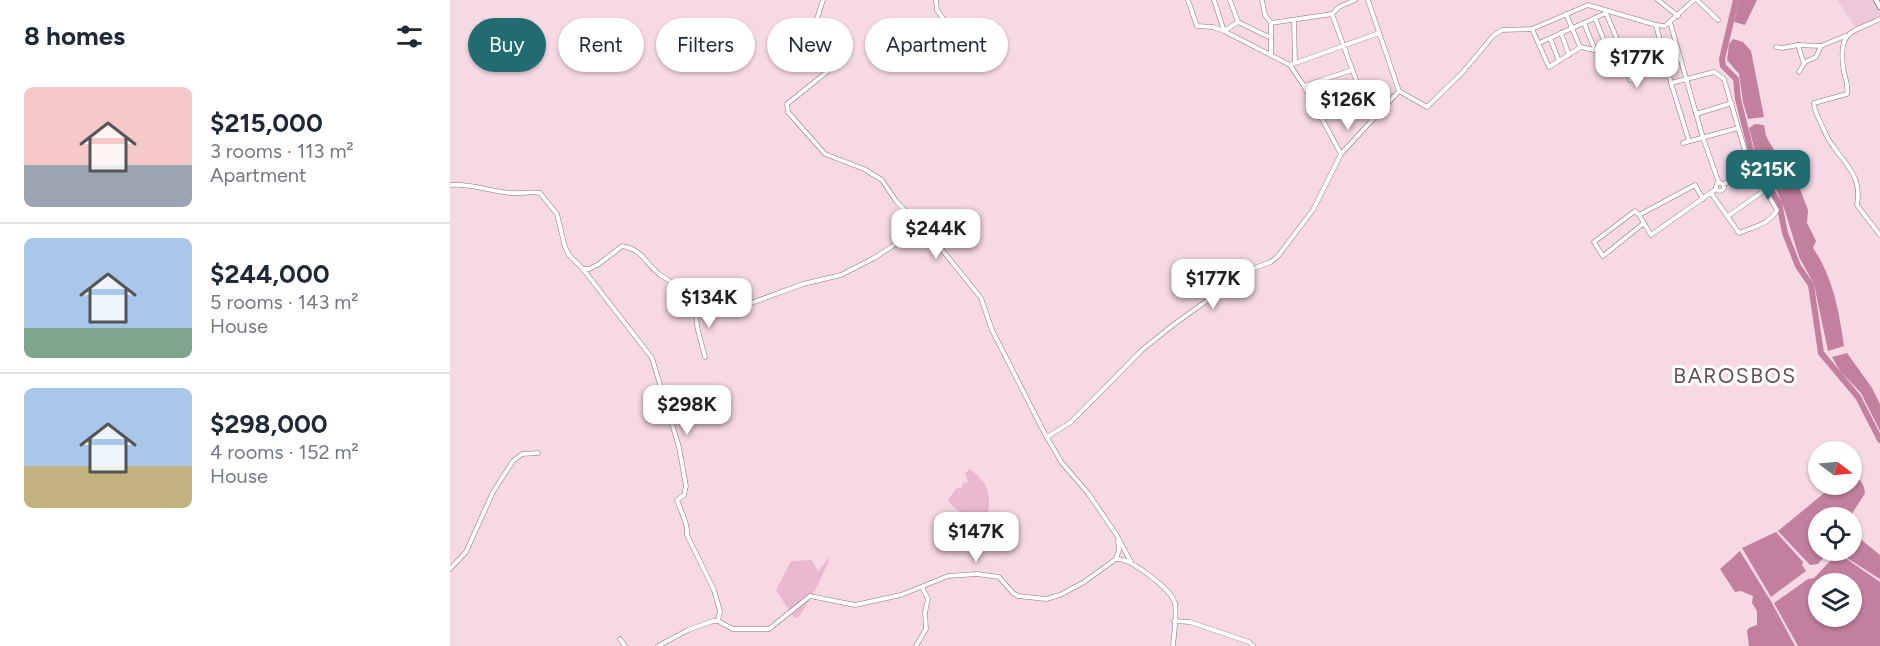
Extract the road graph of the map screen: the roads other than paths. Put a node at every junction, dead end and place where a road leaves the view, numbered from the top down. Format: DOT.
graph roads {
  1 [pos="823,0"];
  2 [pos="936,0"];
  3 [pos="1188,0"];
  4 [pos="1214,0"];
  5 [pos="1230,0"];
  6 [pos="1262,0"];
  7 [pos="1354,0"];
  8 [pos="1368,0"];
  9 [pos="1659,0"];
  10 [pos="1695,0"];
  11 [pos="1876,0"];
  12 [pos="1880,7"];
  13 [pos="1332,14"];
  14 [pos="1566,14"];
  15 [pos="1678,16"];
  16 [pos="943,18"];
  17 [pos="1595,18"];
  18 [pos="1880,19"];
  19 [pos="1293,20"];
  20 [pos="1718,20"];
  21 [pos="1238,22"];
  22 [pos="1670,22"];
  23 [pos="1271,23"];
  24 [pos="1584,23"];
  25 [pos="1656,25"];
  26 [pos="1573,28"];
  27 [pos="1532,29"];
  28 [pos="1224,31"];
  29 [pos="1379,33"];
  30 [pos="1561,33"];
  31 [pos="1846,36"];
  32 [pos="1271,38"];
  33 [pos="1550,38"];
  34 [pos="1657,40"];
  35 [pos="1539,44"];
  36 [pos="1620,44"];
  37 [pos="1344,45"];
  38 [pos="1798,45"];
  39 [pos="1821,46"];
  40 [pos="1580,47"];
  41 [pos="1776,47"];
  42 [pos="1606,48"];
  43 [pos="1595,50"];
  44 [pos="1663,53"];
  45 [pos="1622,54"];
  46 [pos="1271,55"];
  47 [pos="1569,55"];
  48 [pos="1559,61"];
  49 [pos="1292,64"];
  50 [pos="1804,64"];
  51 [pos="1626,66"];
  52 [pos="1667,67"];
  53 [pos="1352,70"];
  54 [pos="1799,72"];
  55 [pos="1686,78"];
  56 [pos="1671,83"];
  57 [pos="1304,86"];
  58 [pos="1399,91"];
  59 [pos="1732,103"];
  60 [pos="1696,114"];
  61 [pos="1371,121"];
  62 [pos="1738,128"];
  63 [pos="1703,138"];
  64 [pos="1689,141"];
  65 [pos="1683,143"];
  66 [pos="1341,154"];
  67 [pos="1752,175"];
  68 [pos="1721,184"];
  69 [pos="450,185"];
  70 [pos="1765,190"];
  71 [pos="1711,193"];
  72 [pos="1703,199"];
  73 [pos="1639,215"];
  74 [pos="1728,216"];
  75 [pos="1644,223"];
  76 [pos="922,227"];
  77 [pos="1880,235"];
  78 [pos="583,269"];
  79 [pos="701,298"];
  80 [pos="705,357"];
  81 [pos="1047,437"];
  82 [pos="538,453"];
  83 [pos="1116,534"];
  84 [pos="1116,560"];
  85 [pos="1131,562"];
  86 [pos="450,569"];
  87 [pos="922,587"];
  88 [pos="718,621"];
  89 [pos="1174,621"];
  90 [pos="620,639"];
  91 [pos="625,646"];
  92 [pos="658,646"];
  93 [pos="916,646"];
  94 [pos="1173,646"];
  95 [pos="1253,646"];
  1 -- 76 [label="street"];
  2 -- 16 [label="street"];
  3 -- 28 [label="street"];
  4 -- 28 [label="street"];
  5 -- 21 [label="street"];
  6 -- 23 [label="street"];
  7 -- 13 [label="street"];
  8 -- 29 [label="street"];
  9 -- 15 [label="street"];
  10 -- 15 [label="street"];
  10 -- 20 [label="street"];
  11 -- 12 [label="main road"];
  13 -- 19 [label="street"];
  13 -- 37 [label="street"];
  14 -- 25 [label="street"];
  14 -- 26 [label="street"];
  14 -- 27 [label="street"];
  15 -- 22 [label="street"];
  17 -- 24 [label="street"];
  17 -- 36 [label="street"];
  17 -- 42 [label="street"];
  18 -- 31 [label="street"];
  19 -- 23 [label="street"];
  19 -- 49 [label="street"];
  21 -- 28 [label="street"];
  21 -- 32 [label="street"];
  22 -- 25 [label="street"];
  22 -- 55 [label="street"];
  23 -- 32 [label="street"];
  24 -- 26 [label="street"];
  24 -- 43 [label="street"];
  25 -- 44 [label="street"];
  26 -- 30 [label="street"];
  26 -- 40 [label="street"];
  27 -- 35 [label="street"];
  27 -- 58 [label="street"];
  28 -- 46 [label="street"];
  29 -- 37 [label="street"];
  29 -- 58 [label="street"];
  30 -- 33 [label="street"];
  30 -- 47 [label="street"];
  31 -- 39 [label="street"];
  31 -- 77 [label="street"];
  32 -- 46 [label="street"];
  33 -- 35 [label="street"];
  33 -- 48 [label="street"];
  34 -- 45 [label="street"];
  35 -- 48 [label="street"];
  36 -- 42 [label="street"];
  36 -- 45 [label="street"];
  37 -- 49 [label="street"];
  37 -- 53 [label="street"];
  38 -- 39 [label="street"];
  38 -- 41 [label="street"];
  38 -- 50 [label="street"];
  39 -- 50 [label="street"];
  40 -- 43 [label="street"];
  40 -- 47 [label="street"];
  42 -- 43 [label="street"];
  44 -- 51 [label="street"];
  44 -- 52 [label="street"];
  45 -- 51 [label="street"];
  46 -- 49 [label="street"];
  47 -- 48 [label="street"];
  49 -- 57 [label="street"];
  50 -- 54 [label="street"];
  51 -- 52 [label="street"];
  52 -- 56 [label="street"];
  53 -- 57 [label="street"];
  53 -- 61 [label="street"];
  55 -- 56 [label="street"];
  55 -- 59 [label="street"];
  55 -- 60 [label="street"];
  56 -- 64 [label="street"];
  57 -- 66 [label="street"];
  58 -- 61 [label="street"];
  59 -- 60 [label="street"];
  59 -- 62 [label="street"];
  60 -- 63 [label="street"];
  61 -- 66 [label="street"];
  62 -- 63 [label="street"];
  62 -- 67 [label="street"];
  63 -- 64 [label="street"];
  63 -- 68 [label="street"];
  64 -- 65 [label="street"];
  66 -- 81 [label="street"];
  67 -- 68 [label="street"];
  67 -- 70 [label="street"];
  68 -- 71 [label="street"];
  69 -- 78 [label="street"];
  70 -- 74 [label="street"];
  70 -- 74 [label="street"];
  71 -- 72 [label="street"];
  71 -- 74 [label="street"];
  72 -- 73 [label="street"];
  72 -- 75 [label="street"];
  73 -- 75 [label="street"];
  73 -- 75 [label="street"];
  76 -- 79 [label="street"];
  76 -- 81 [label="street"];
  78 -- 79 [label="street"];
  78 -- 88 [label="street"];
  79 -- 80 [label="street"];
  81 -- 83 [label="street"];
  82 -- 86 [label="street"];
  83 -- 84 [label="street"];
  83 -- 85 [label="street"];
  84 -- 85 [label="street"];
  84 -- 87 [label="street"];
  85 -- 89 [label="street"];
  87 -- 88 [label="street"];
  87 -- 93 [label="street"];
  88 -- 92 [label="street"];
  89 -- 94 [label="street"];
  89 -- 95 [label="street"];
  90 -- 91 [label="street"];
}
